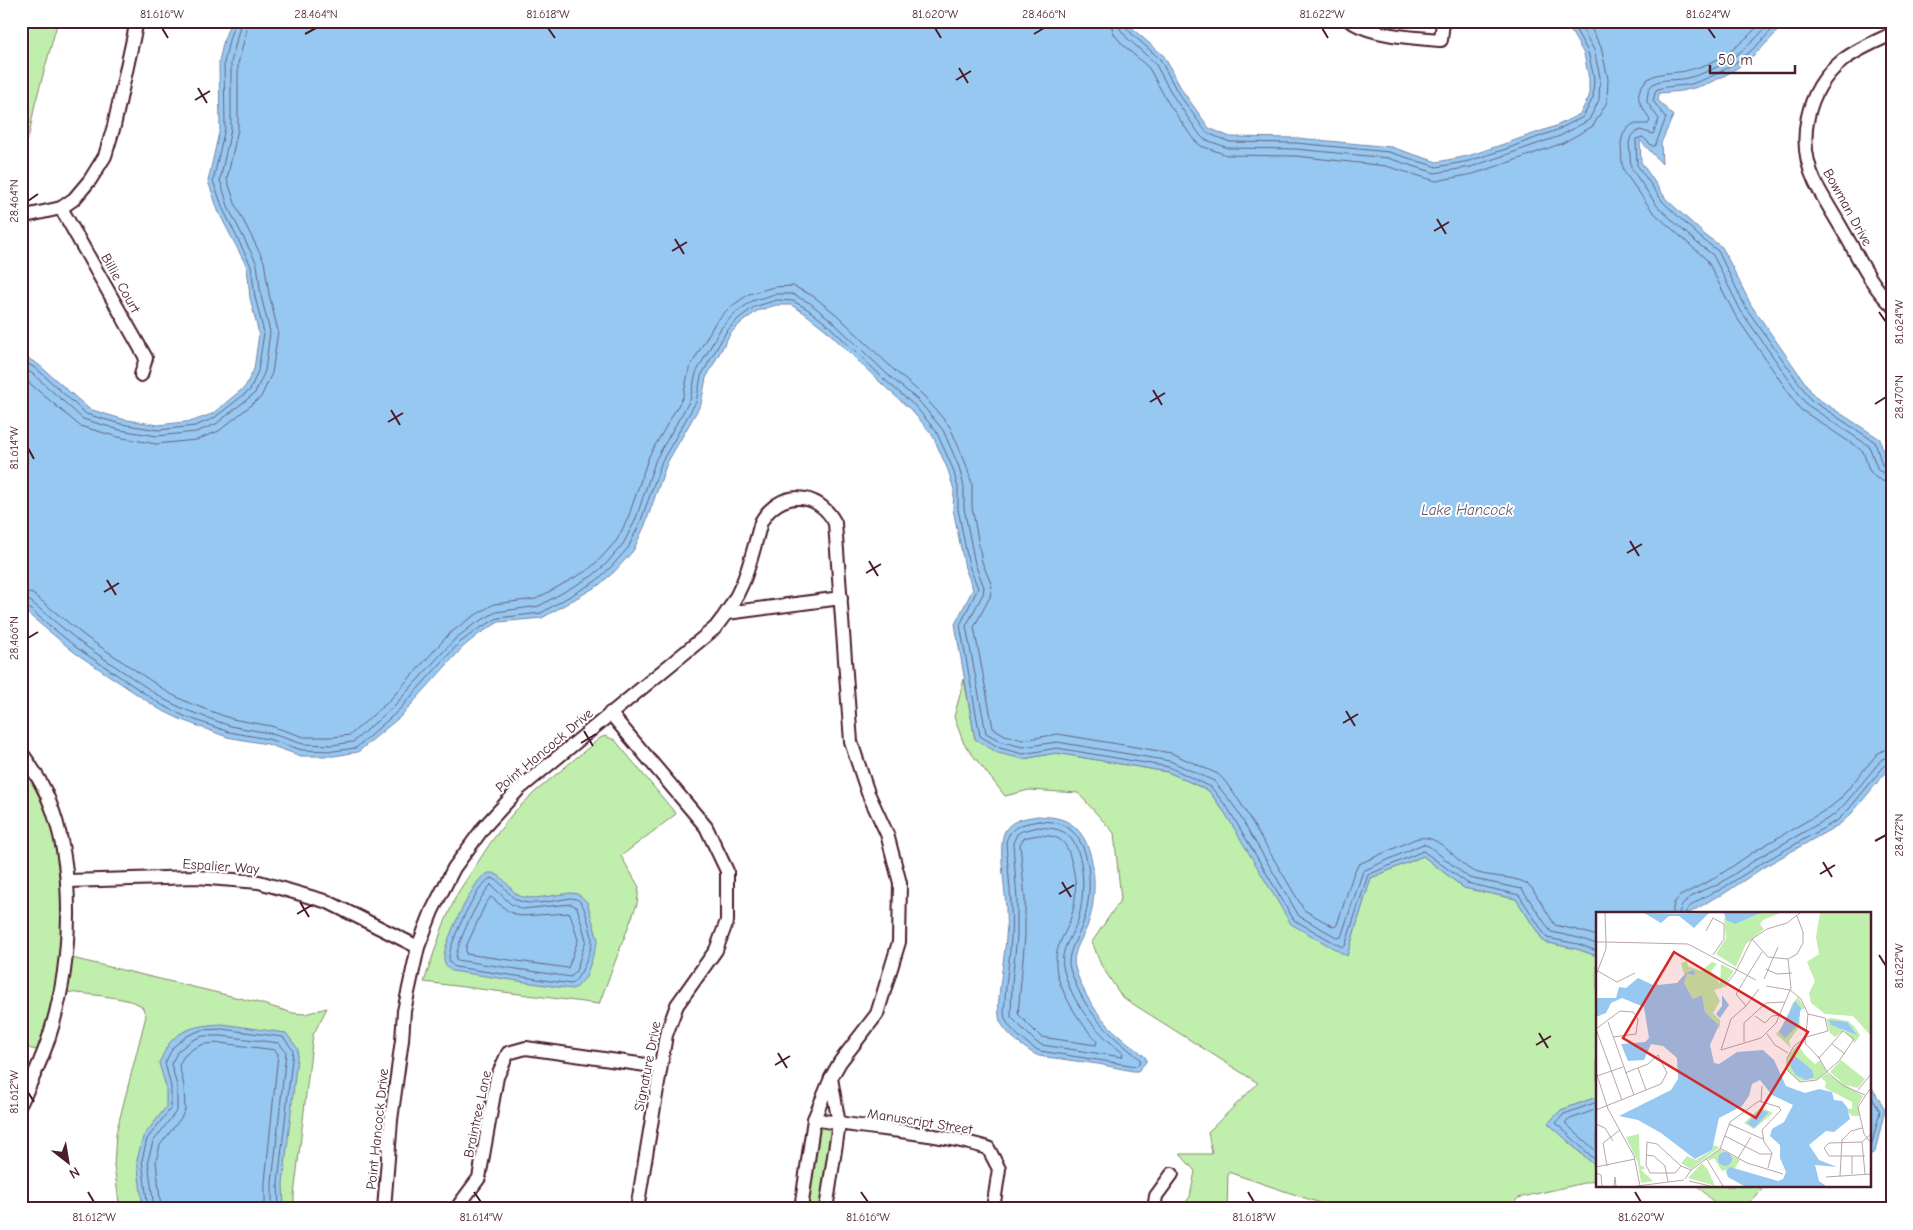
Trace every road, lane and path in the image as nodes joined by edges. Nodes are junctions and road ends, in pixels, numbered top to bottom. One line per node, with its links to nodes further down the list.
1 (137, 21): 5 (street)
2 (1350, 21): 3 (street)
3 (1443, 21)
4 (1892, 34): 7 (street, Bowman Drive)
5 (61, 208): 6 (street); 8 (street, Billie Court)
6 (21, 217)
7 (1892, 305)
8 (141, 375)
9 (841, 598): 10 (street); 10 (street, Point Hancock Drive); 16 (street, Point Hancock Drive)
10 (727, 612): 11 (street, Point Hancock Drive)
11 (610, 714): 14 (street, Point Hancock Drive); 15 (street, Signature Drive)
12 (21, 752): 13 (street)
13 (68, 882): 14 (street, Espalier Way); 17 (street)
14 (418, 947): 21 (street, Point Hancock Drive)
15 (660, 1067): 22 (street, Braintree Lane); 23 (street, Signature Drive)
16 (831, 1078): 18 (street, Point Hancock Drive); 19 (street)
17 (21, 1104)
18 (814, 1119): 19 (street, Manuscript Street); 24 (street, Point Hancock Drive)
19 (839, 1124): 25 (street); 26 (street, Manuscript Street)
20 (1172, 1174): 27 (street)
21 (384, 1209)
22 (456, 1209)
23 (637, 1209)
24 (801, 1209)
25 (826, 1209)
26 (993, 1209)
27 (1154, 1209)

